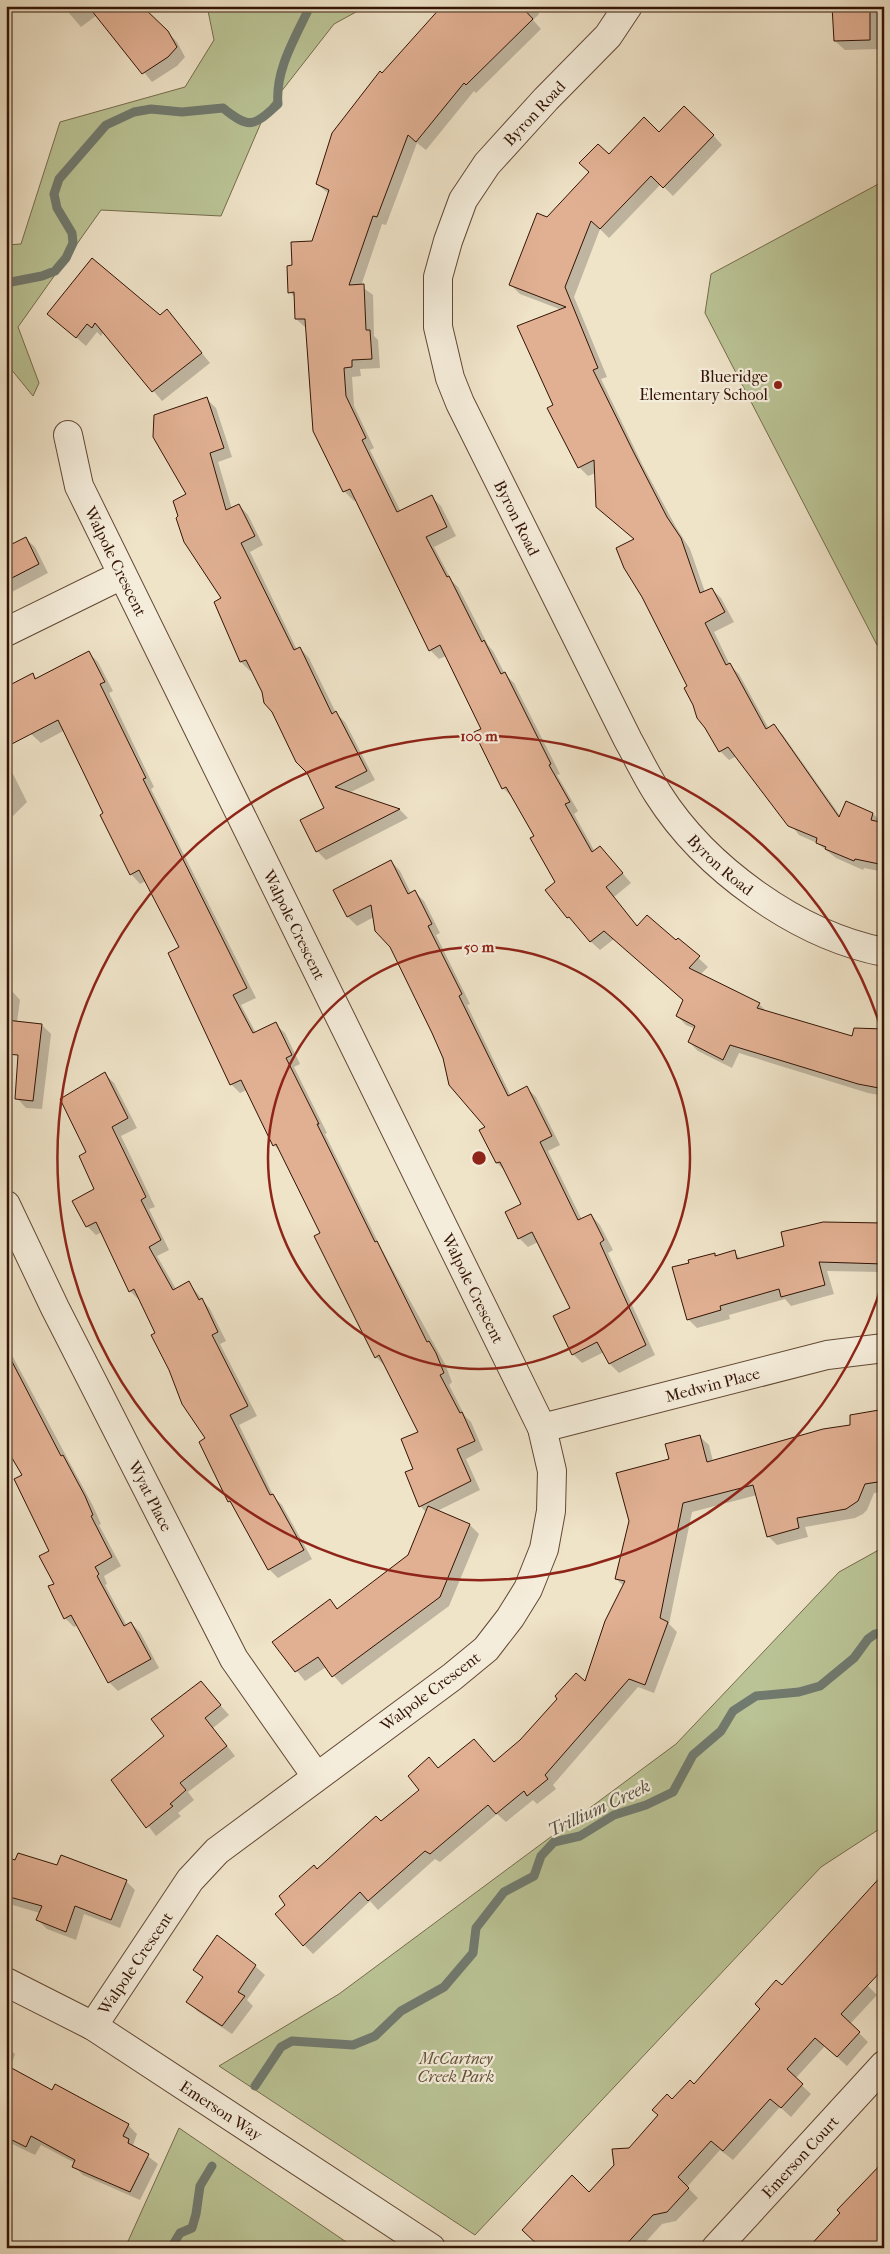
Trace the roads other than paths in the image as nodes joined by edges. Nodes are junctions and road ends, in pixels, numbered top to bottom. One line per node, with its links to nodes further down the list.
1 (628, 6): 5 (street, Byron Road)
2 (68, 435): 3 (street, Walpole Crescent)
3 (122, 575): 4 (street); 8 (street, Walpole Crescent)
4 (6, 632)
5 (884, 952)
6 (6, 1205): 9 (street, Wyat Place)
7 (884, 1348): 8 (street, Medwin Place)
8 (542, 1428): 9 (street, Walpole Crescent)
9 (316, 1776): 11 (street, Walpole Crescent)
10 (6, 1982): 11 (street, Emerson Way)
11 (94, 2026): 13 (street, Emerson Way)
12 (884, 2065): 14 (street, Emerson Court)
13 (431, 2248)
14 (716, 2248)

